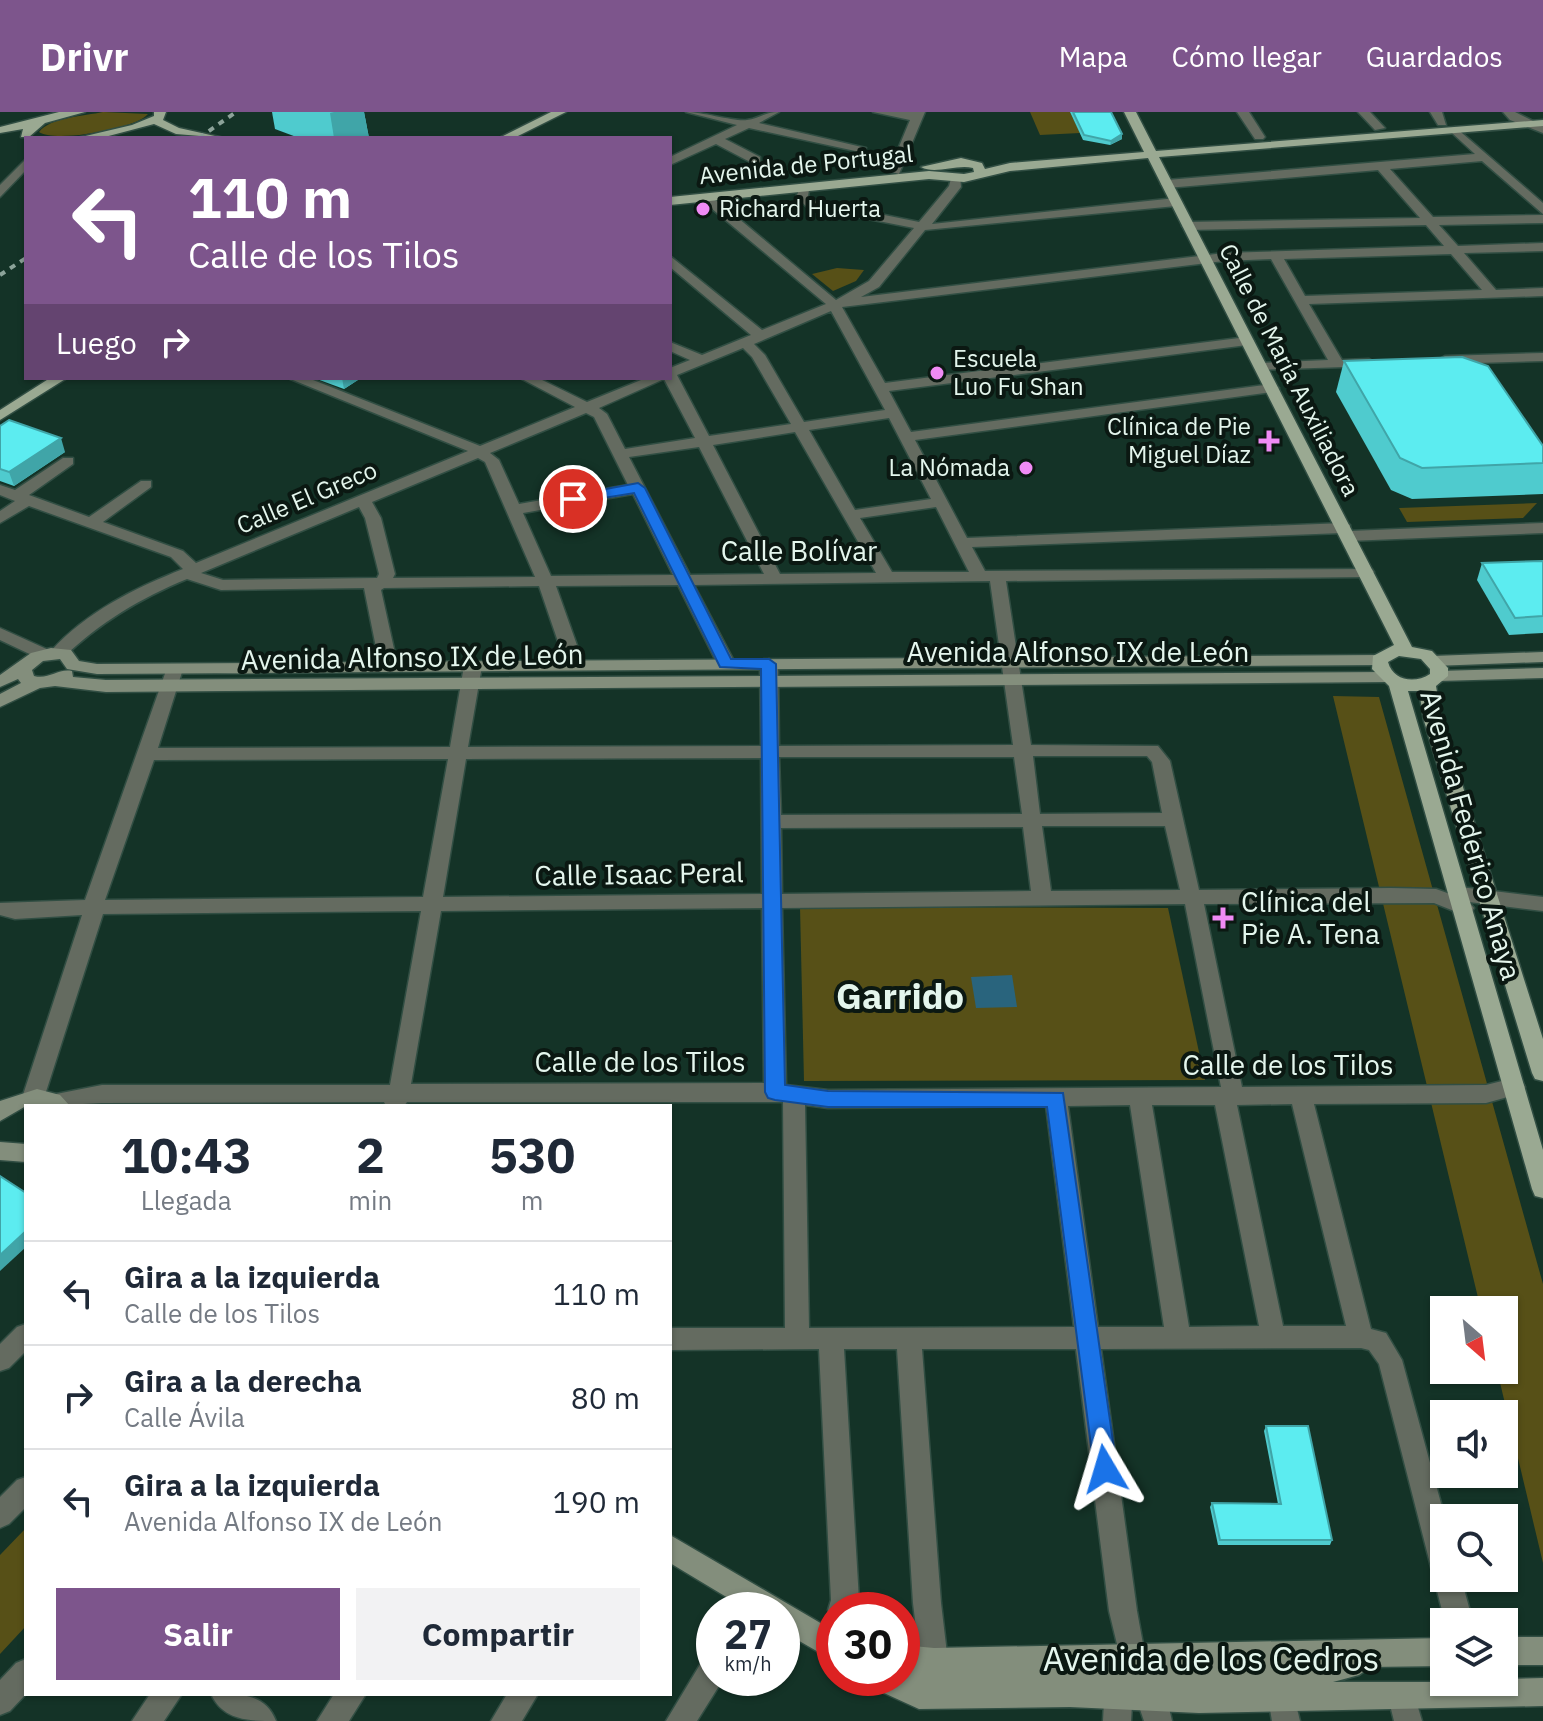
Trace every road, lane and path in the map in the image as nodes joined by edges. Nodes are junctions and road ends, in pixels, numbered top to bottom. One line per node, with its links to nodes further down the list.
1 (79, 112): 13 (main road)
2 (560, 112): 25 (main road)
3 (692, 112): 15 (street)
4 (773, 112): 15 (street)
5 (879, 112): 9 (street)
6 (1130, 112): 29 (main road, Calle de María Auxiliadora)
7 (1243, 112): 26 (street)
8 (1364, 112): 16 (street)
9 (917, 115): 37 (street)
10 (1511, 115): 12 (main road); 14 (street)
11 (158, 116): 19 (main road); 24 (main road)
12 (1439, 117): 16 (main road)
13 (36, 123): 18 (main road); 21 (main road)
14 (1541, 123): 17 (main road)
15 (748, 124): 27 (street); 28 (street)
16 (1379, 128): 26 (main road)
17 (1455, 130): 29 (main road); 30 (street)
18 (0, 132): 20 (main road)
19 (112, 133): 22 (main road); 23 (main road)
20 (24, 136)
21 (27, 136)
22 (95, 136)
23 (137, 136)
24 (206, 136)
25 (509, 136)
26 (1259, 137): 29 (main road)
27 (716, 139): 31 (street); 32 (street)
28 (860, 148)
29 (1149, 150): 33 (main road); 39 (main road); 41 (main road, Calle de María Auxiliadora)
30 (1485, 157): 35 (street); 48 (street)
31 (672, 160)
32 (756, 160)
33 (966, 162): 38 (main road); 39 (main road)
34 (24, 166): 36 (street); 40 (street)
35 (1381, 166): 41 (street); 50 (street)
36 (0, 171)
37 (895, 171): 38 (main road, Avenida de Portugal); 44 (main road, Avenida de Portugal)
38 (949, 173): 39 (main road); 42 (main road, Avenida de Portugal); 52 (street)
39 (980, 173)
40 (5, 182): 43 (street)
41 (1167, 184): 47 (main road, Calle de María Auxiliadora)
42 (806, 187): 45 (main road, Avenida de Portugal); 52 (street)
43 (0, 193)
44 (672, 193)
45 (700, 198): 46 (main road, Avenida de Portugal); 63 (street)
46 (672, 201)
47 (1176, 202): 51 (main road, Calle de María Auxiliadora); 52 (street)
48 (1543, 210)
49 (1543, 219): 50 (street)
50 (1430, 221): 51 (street); 54 (street)
51 (1188, 226): 56 (main road, Calle de María Auxiliadora)
52 (920, 228): 58 (street)
53 (1543, 247): 54 (street)
54 (1456, 250): 55 (street); 60 (street)
55 (1275, 255): 56 (street); 61 (street)
56 (1206, 260): 62 (street); 65 (main road, Calle de María Auxiliadora)
57 (672, 262): 64 (street)
58 (863, 291): 62 (street); 63 (street)
59 (1543, 292): 60 (street)
60 (1493, 294): 61 (street)
61 (1300, 300): 72 (street)
62 (875, 301): 63 (street)
63 (839, 304): 64 (street); 80 (street)
64 (760, 335): 66 (street)
65 (1247, 341): 73 (main road, Calle de María Auxiliadora); 80 (street)
66 (744, 342): 69 (street); 85 (street)
67 (672, 347): 69 (street)
68 (1543, 357): 70 (street)
69 (702, 360): 74 (street)
70 (1433, 361)
71 (1389, 362): 72 (street)
72 (1337, 364): 73 (street)
73 (1261, 367): 81 (main road, Calle de María Auxiliadora)
74 (672, 373)
75 (672, 378): 87 (street)
76 (57, 380): 84 (main road)
77 (300, 380): 88 (street)
78 (531, 380): 82 (street)
79 (653, 380): 82 (street, Calle El Greco)
80 (881, 388): 83 (street)
81 (1272, 388): 86 (street); 102 (main road, Calle de María Auxiliadora)
82 (587, 407): 88 (street, Calle El Greco); 89 (street)
83 (893, 413): 85 (street); 86 (street)
84 (0, 416)
85 (800, 427): 87 (street); 98 (street)
86 (906, 437): 96 (street)
87 (706, 441): 89 (street); 108 (street)
88 (482, 452): 95 (street, Calle El Greco); 97 (street)
89 (621, 454): 92 (street)
90 (68, 461): 94 (street)
91 (146, 484): 100 (street)
92 (638, 488): 97 (street); 109 (street)
93 (0, 490): 94 (street, Calle Bolívar)
94 (22, 498): 99 (street); 100 (street, Calle Bolívar)
95 (363, 500): 104 (street, Calle El Greco); 111 (street)
96 (941, 502): 98 (street); 103 (street)
97 (514, 510): 110 (street)
98 (851, 515): 107 (street)
99 (0, 518)
100 (91, 523): 104 (street, Calle Bolívar)
101 (1543, 528): 102 (street)
102 (1346, 532): 103 (street); 105 (main road, Calle de María Auxiliadora)
103 (963, 543): 106 (street)
104 (190, 572): 111 (street, Calle Bolívar); 114 (street, Calle El Greco)
105 (1366, 572): 106 (street, Calle Bolívar); 113 (main road, Calle de María Auxiliadora)
106 (988, 575): 107 (street, Calle Bolívar); 122 (street)
107 (886, 576): 108 (street, Calle Bolívar)
108 (774, 577): 109 (street, Calle Bolívar)
109 (683, 578): 110 (street, Calle Bolívar); 117 (street)
110 (542, 579): 111 (street, Calle Bolívar); 119 (street)
111 (384, 581): 120 (street)
112 (0, 633): 114 (street)
113 (1405, 650): 116 (main road); 126 (main road)
114 (51, 654): 118 (main road); 121 (main road)
115 (1543, 657): 126 (main road)
116 (1379, 660): 122 (main road, Avenida Alfonso IX de León); 128 (main road, Avenida Federico Anaya)
117 (726, 663): 119 (main road, Avenida Alfonso IX de León); 123 (main road, Avenida Alfonso IX de León)
118 (73, 665): 127 (main road, Avenida Alfonso IX de León); 129 (main road)
119 (575, 665): 125 (main road, Avenida Alfonso IX de León)
120 (389, 667): 125 (main road, Avenida Alfonso IX de León); 127 (main road, Avenida Alfonso IX de León)
121 (23, 669): 130 (main road); 131 (main road)
122 (1012, 670): 123 (main road, Avenida Alfonso IX de León); 128 (main road, Avenida Alfonso IX de León); 133 (street)
123 (769, 672): 125 (main road, Avenida Alfonso IX de León); 134 (street)
124 (1543, 673): 126 (main road)
125 (472, 674): 127 (main road, Avenida Alfonso IX de León); 135 (street)
126 (1433, 674): 128 (main road); 142 (main road, Avenida Federico Anaya)
127 (172, 677): 129 (main road, Avenida Alfonso IX de León); 136 (street)
128 (1392, 680): 144 (main road, Avenida Federico Anaya)
129 (56, 681): 131 (main road, Avenida Alfonso IX de León)
130 (0, 682)
131 (36, 683): 132 (main road)
132 (0, 701)
133 (1022, 750): 134 (street); 137 (street); 138 (street)
134 (771, 752): 135 (street); 139 (street)
135 (459, 753): 136 (street); 146 (street)
136 (148, 754): 147 (street)
137 (1032, 819): 138 (street); 139 (street); 141 (street)
138 (1172, 819): 140 (street)
139 (772, 822): 143 (street)
140 (1193, 896): 141 (street, Calle Isaac Peral); 144 (street, Calle Isaac Peral); 153 (street)
141 (1042, 897): 143 (street, Calle Isaac Peral)
142 (1489, 898): 144 (street, Calle Isaac Peral); 145 (street, Calle Isaac Peral); 149 (main road, Avenida Federico Anaya)
143 (773, 900): 146 (street, Calle Isaac Peral); 151 (street)
144 (1462, 901): 150 (main road, Avenida Federico Anaya)
145 (1543, 904)
146 (432, 905): 147 (street, Calle Isaac Peral); 157 (street)
147 (93, 907): 148 (street, Calle Isaac Peral); 158 (street)
148 (4, 909)
149 (1543, 1073)
150 (1514, 1087): 152 (street, Calle de los Tilos); 162 (main road, Avenida Federico Anaya)
151 (784, 1094): 155 (street, Calle de los Tilos); 156 (street, Calle de los Tilos); 168 (street)
152 (1300, 1094): 153 (street, Calle de los Tilos); 167 (street)
153 (1229, 1095): 154 (street, Calle de los Tilos); 166 (street)
154 (1140, 1097): 156 (street, Calle de los Tilos); 164 (street)
155 (546, 1099): 157 (street, Calle de los Tilos)
156 (1056, 1099): 163 (street)
157 (396, 1100): 158 (street, Calle de los Tilos)
158 (49, 1102): 159 (main road)
159 (0, 1112)
160 (0, 1151): 161 (main road)
161 (24, 1153)
162 (1543, 1189)
163 (1088, 1336): 164 (street); 170 (street); 185 (street)
164 (1178, 1336): 166 (street)
165 (24, 1337): 172 (street)
166 (1273, 1337): 167 (street)
167 (1361, 1337): 174 (street)
168 (797, 1338): 169 (street); 171 (street)
169 (831, 1338): 170 (street); 178 (street)
170 (909, 1338): 183 (street)
171 (672, 1339)
172 (0, 1360)
173 (24, 1491): 175 (street)
174 (1430, 1513)
175 (0, 1515)
176 (672, 1549): 177 (main road)
177 (740, 1592)
178 (845, 1592)
179 (1518, 1651): 180 (main road)
180 (1543, 1651)
181 (1430, 1652): 185 (main road, Avenida de los Cedros)
182 (920, 1661): 183 (main road, Avenida de los Cedros)
183 (934, 1662): 185 (main road, Avenida de los Cedros)
184 (24, 1675): 193 (street)
185 (1133, 1688): 187 (main road, Avenida de los Cedros); 195 (main road, Avenida de los Cedros)
186 (1543, 1692): 194 (main road, Avenida de los Cedros)
187 (920, 1695)
188 (166, 1696): 196 (street)
189 (228, 1696): 197 (street)
190 (350, 1696): 198 (street)
191 (523, 1696): 199 (street)
192 (696, 1696): 200 (street)
193 (0, 1701)
194 (1405, 1709): 195 (main road, Avenida de los Cedros)
195 (1284, 1710)
196 (146, 1721)
197 (262, 1721)
198 (331, 1721)
199 (505, 1721)
200 (680, 1721)

